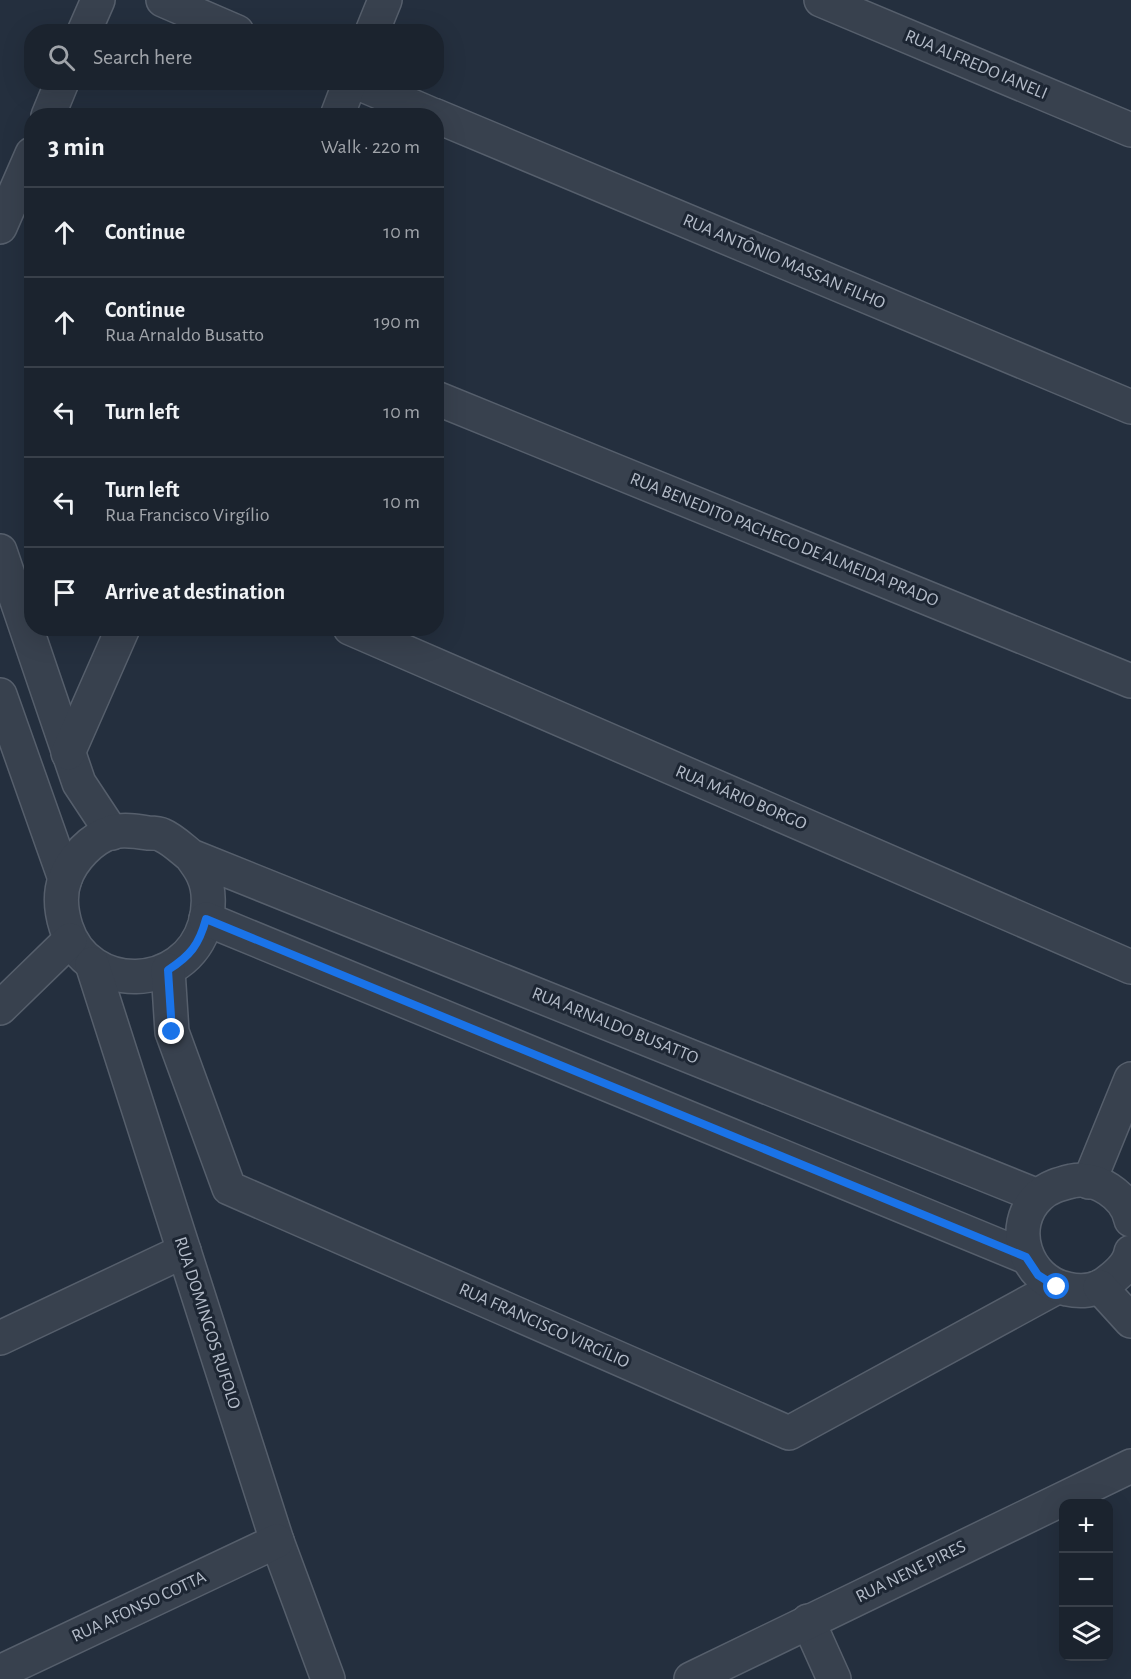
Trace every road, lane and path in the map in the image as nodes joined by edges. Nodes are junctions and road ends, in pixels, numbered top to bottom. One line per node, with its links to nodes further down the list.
1 (98, 0): 5 (street)
2 (163, 0): 6 (street)
3 (385, 0): 7 (street)
4 (821, 0): 15 (street, RUA ALFREDO IANELI)
5 (88, 24)
6 (218, 24)
7 (375, 24)
8 (59, 90): 11 (street)
9 (347, 90): 12 (street)
10 (375, 90): 13 (street, RUA ANTÔNIO MASSAN FILHO)
11 (51, 108)
12 (340, 108)
13 (417, 108)
14 (444, 119): 19 (street, RUA ANTÔNIO MASSAN FILHO)
15 (1131, 130)
16 (24, 172): 17 (street)
17 (0, 227)
18 (444, 401): 25 (street, RUA BENEDITO PACHECO DE ALMEIDA PRADO)
19 (1131, 407)
20 (0, 551): 21 (street)
21 (22, 592)
22 (35, 636): 27 (street)
23 (120, 636): 27 (street)
24 (368, 636): 34 (street, RUA MÁRIO BORGO)
25 (1131, 681)
26 (0, 695): 30 (street)
27 (69, 753): 28 (street)
28 (112, 832): 29 (street); 30 (street)
29 (191, 856): 31 (street); 39 (street, RUA ARNALDO BUSATTO)
30 (65, 879): 32 (street)
31 (206, 919): 35 (street); 42 (street)
32 (70, 940): 33 (street); 36 (street)
33 (92, 964): 35 (street); 41 (street, RUA DOMINGOS RUFOLO)
34 (1131, 967)
35 (168, 970): 44 (street, RUA FRANCISCO VIRGÍLIO)
36 (0, 1008)
37 (1131, 1079): 38 (street)
38 (1089, 1182): 39 (street); 40 (street)
39 (1038, 1196): 42 (street)
40 (1131, 1216)
41 (184, 1251): 46 (street); 48 (street, RUA DOMINGOS RUFOLO)
42 (1026, 1257): 44 (street)
43 (1120, 1271): 44 (street); 45 (street)
44 (1057, 1287)
45 (1131, 1321)
46 (0, 1338)
47 (1131, 1466): 49 (street, RUA NENE PIRES)
48 (277, 1541): 50 (street, RUA AFONSO COTTA); 51 (street, RUA DOMINGOS RUFOLO)
49 (808, 1621): 52 (street, RUA NENE PIRES); 53 (street)
50 (0, 1672)
51 (328, 1679)
52 (691, 1679)
53 (834, 1679)

